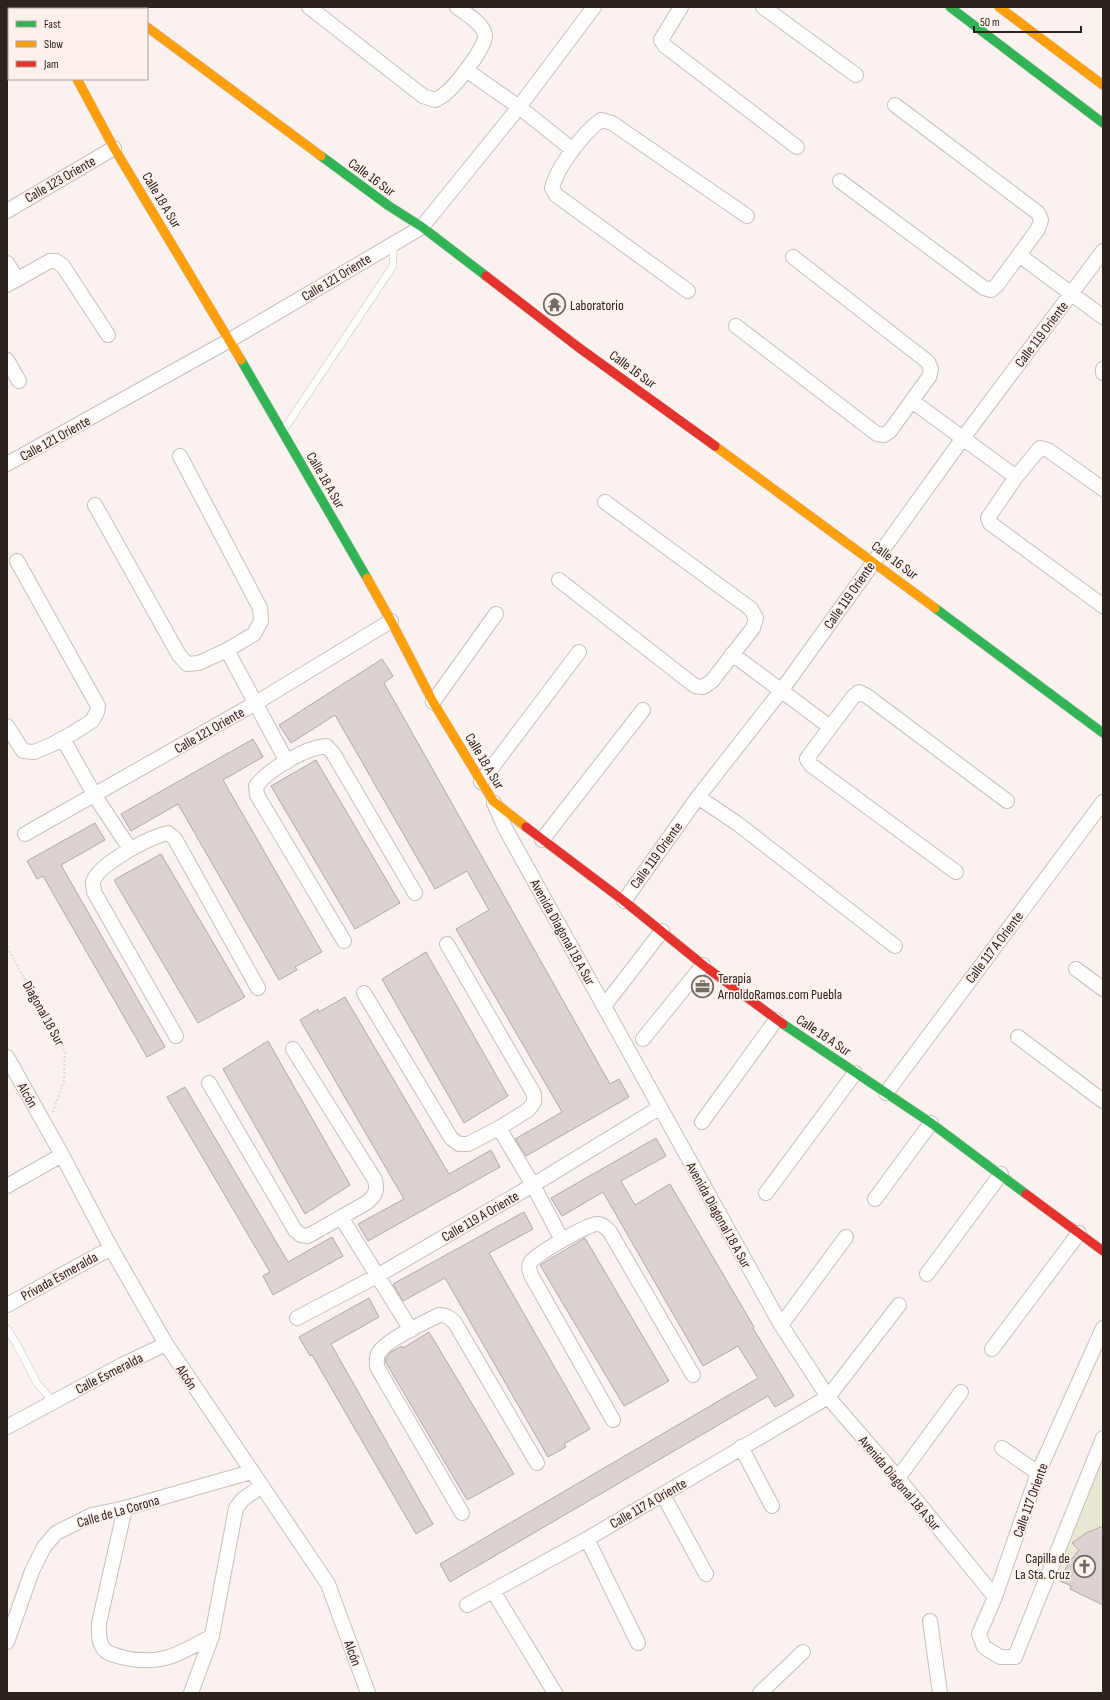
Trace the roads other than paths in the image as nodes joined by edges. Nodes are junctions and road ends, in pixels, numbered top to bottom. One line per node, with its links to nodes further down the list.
1 (309, 7): 9 (street)
2 (457, 7): 9 (street)
3 (594, 7): 14 (street, Calle 121 Oriente)
4 (681, 7): 16 (street)
5 (764, 7): 10 (street)
6 (950, 7): 15 (street)
7 (999, 7): 12 (street)
8 (148, 29): 22 (street, Calle 16 Sur)
9 (466, 70): 14 (street)
10 (856, 75)
11 (78, 80): 17 (street, Calle 18 A Sur)
12 (1103, 84)
13 (895, 105): 25 (street)
14 (519, 107): 18 (street); 22 (street, Calle 121 Oriente)
15 (1103, 123)
16 (797, 147)
17 (114, 148): 20 (street, Calle 123 Oriente); 34 (street, Calle 18 A Sur)
18 (573, 150): 21 (street); 29 (street)
19 (840, 181): 25 (street)
20 (7, 211)
21 (747, 216)
22 (422, 227): 23 (street, Calle 121 Oriente); 49 (street, Calle 16 Sur)
23 (393, 244): 34 (street, Calle 121 Oriente); 40 (lane)
24 (1103, 251): 30 (street, Calle 119 Oriente)
25 (1019, 255): 30 (street)
26 (793, 257): 39 (street)
27 (7, 263): 28 (street)
28 (12, 282): 33 (street)
29 (688, 291)
30 (1071, 293): 31 (street); 41 (street, Calle 119 Oriente)
31 (1103, 317)
32 (736, 326): 39 (street)
33 (108, 335)
34 (230, 340): 40 (street, Calle 18 A Sur); 43 (street, Calle 121 Oriente)
35 (7, 360): 38 (street)
36 (1103, 369): 37 (street)
37 (1103, 373)
38 (20, 381)
39 (912, 401): 41 (street)
40 (282, 432): 53 (street, Calle 18 A Sur)
41 (963, 438): 44 (street); 49 (street, Calle 119 Oriente)
42 (180, 456): 54 (street)
43 (7, 464)
44 (1016, 477): 45 (street); 51 (street)
45 (1103, 489)
46 (605, 502): 56 (street)
47 (95, 505): 54 (street)
48 (18, 561): 64 (street)
49 (874, 561): 57 (street, Calle 119 Oriente); 63 (street, Calle 16 Sur)
50 (559, 580): 56 (street)
51 (1103, 606)
52 (496, 614): 58 (street)
53 (391, 621): 58 (street, Calle 18 A Sur); 59 (street, Calle 121 Oriente)
54 (227, 650): 59 (street)
55 (579, 652): 66 (street)
56 (732, 654): 57 (street)
57 (782, 691): 62 (street); 68 (street, Calle 119 Oriente)
58 (433, 702): 66 (street, Calle 18 A Sur)
59 (254, 704): 65 (street); 67 (street, Calle 121 Oriente)
60 (643, 710): 73 (street)
61 (7, 726): 64 (street)
62 (830, 727): 70 (street); 75 (street)
63 (1103, 733)
64 (63, 739): 67 (street)
65 (287, 762): 76 (street); 79 (street)
66 (481, 782): 69 (street, Calle 18 A Sur)
67 (95, 796): 72 (street, Calle 121 Oriente); 74 (street)
68 (698, 797): 77 (street, Calle 119 Oriente); 81 (street)
69 (493, 801): 73 (street, Calle 18 A Sur); 87 (street, Avenida Diagonal 18 A Sur)
70 (1007, 801)
71 (1103, 802): 96 (street, Calle 117 A Oriente)
72 (25, 834)
73 (542, 840): 77 (street, Calle 18 A Sur)
74 (130, 849): 84 (street); 89 (street)
75 (956, 872)
76 (415, 893)
77 (624, 901): 78 (street, Calle 18 A Sur)
78 (662, 931): 82 (street, Calle 18 A Sur); 87 (street)
79 (344, 941)
80 (447, 944): 101 (street)
81 (895, 946)
82 (703, 965): 88 (street, Calle 18 A Sur); 91 (street)
83 (1076, 969): 85 (street)
84 (258, 988)
85 (1103, 989)
86 (364, 993): 101 (street)
87 (604, 1006): 98 (street, Avenida Diagonal 18 A Sur)
88 (776, 1020): 94 (street, Calle 18 A Sur); 99 (street)
89 (176, 1036)
90 (1018, 1037): 97 (street)
91 (644, 1039)
92 (293, 1048): 108 (street)
93 (7, 1057): 102 (street, Alcón)
94 (855, 1073): 96 (street, Calle 18 A Sur); 106 (street)
95 (209, 1083): 108 (street)
96 (886, 1093): 100 (street, Calle 18 A Sur)
97 (1103, 1101)
98 (659, 1108): 104 (street, Calle 119 A Oriente); 119 (street, Avenida Diagonal 18 A Sur)
99 (702, 1122)
100 (931, 1123): 103 (street, Calle 18 A Sur); 107 (street)
101 (499, 1128): 104 (street)
102 (62, 1154): 105 (street); 112 (street, Alcón)
103 (1001, 1174): 109 (street, Calle 18 A Sur); 114 (street)
104 (533, 1185): 111 (street); 115 (street, Calle 119 A Oriente)
105 (7, 1186)
106 (766, 1193)
107 (875, 1199)
108 (341, 1217): 115 (street)
109 (1079, 1233): 113 (street, Calle 18 A Sur); 124 (street)
110 (846, 1237): 119 (street)
111 (562, 1240): 125 (street); 129 (street)
112 (111, 1248): 116 (street, Privada Esmeralda); 123 (street, Alcón)
113 (1103, 1250)
114 (927, 1274)
115 (377, 1276): 118 (street, Calle 119 A Oriente); 122 (street)
116 (7, 1305)
117 (899, 1305): 127 (street)
118 (297, 1318)
119 (781, 1325): 127 (street, Avenida Diagonal 18 A Sur)
120 (1103, 1328): 136 (street, Calle 117 Oriente)
121 (7, 1329): 128 (lane)
122 (411, 1330): 134 (street); 142 (street)
123 (166, 1344): 128 (street, Calle Esmeralda); 135 (street, Alcón)
124 (992, 1349)
125 (693, 1375)
126 (961, 1392): 137 (street)
127 (828, 1398): 132 (street, Calle 117 A Oriente); 137 (street, Avenida Diagonal 18 A Sur)
128 (53, 1402): 130 (street)
129 (613, 1420)
130 (7, 1427)
131 (1103, 1438): 146 (street, Calle 117 Oriente)
132 (742, 1447): 139 (street, Calle 117 A Oriente); 140 (street)
133 (1002, 1448): 136 (street)
134 (537, 1463)
135 (251, 1472): 138 (street, Alcón); 141 (street, Calle de La Corona)
136 (1038, 1473): 146 (street, Calle 117 Oriente)
137 (898, 1478): 146 (street, Avenida Diagonal 18 A Sur)
138 (262, 1486): 149 (street); 154 (street, Alcón)
139 (663, 1495): 143 (street, Calle 117 A Oriente); 144 (street)
140 (772, 1506)
141 (125, 1508): 149 (street); 150 (street, Calle de La Corona)
142 (462, 1513)
143 (587, 1539): 145 (street, Calle 117 A Oriente); 151 (street)
144 (706, 1574)
145 (493, 1592): 147 (street, Calle 117 A Oriente); 155 (street)
146 (995, 1597)
147 (467, 1605)
148 (930, 1621): 157 (street)
149 (212, 1636): 153 (street)
150 (7, 1642)
151 (638, 1643)
152 (803, 1652): 156 (street)
153 (191, 1693)
154 (368, 1693)
155 (555, 1693)
156 (760, 1693)
157 (940, 1693)

